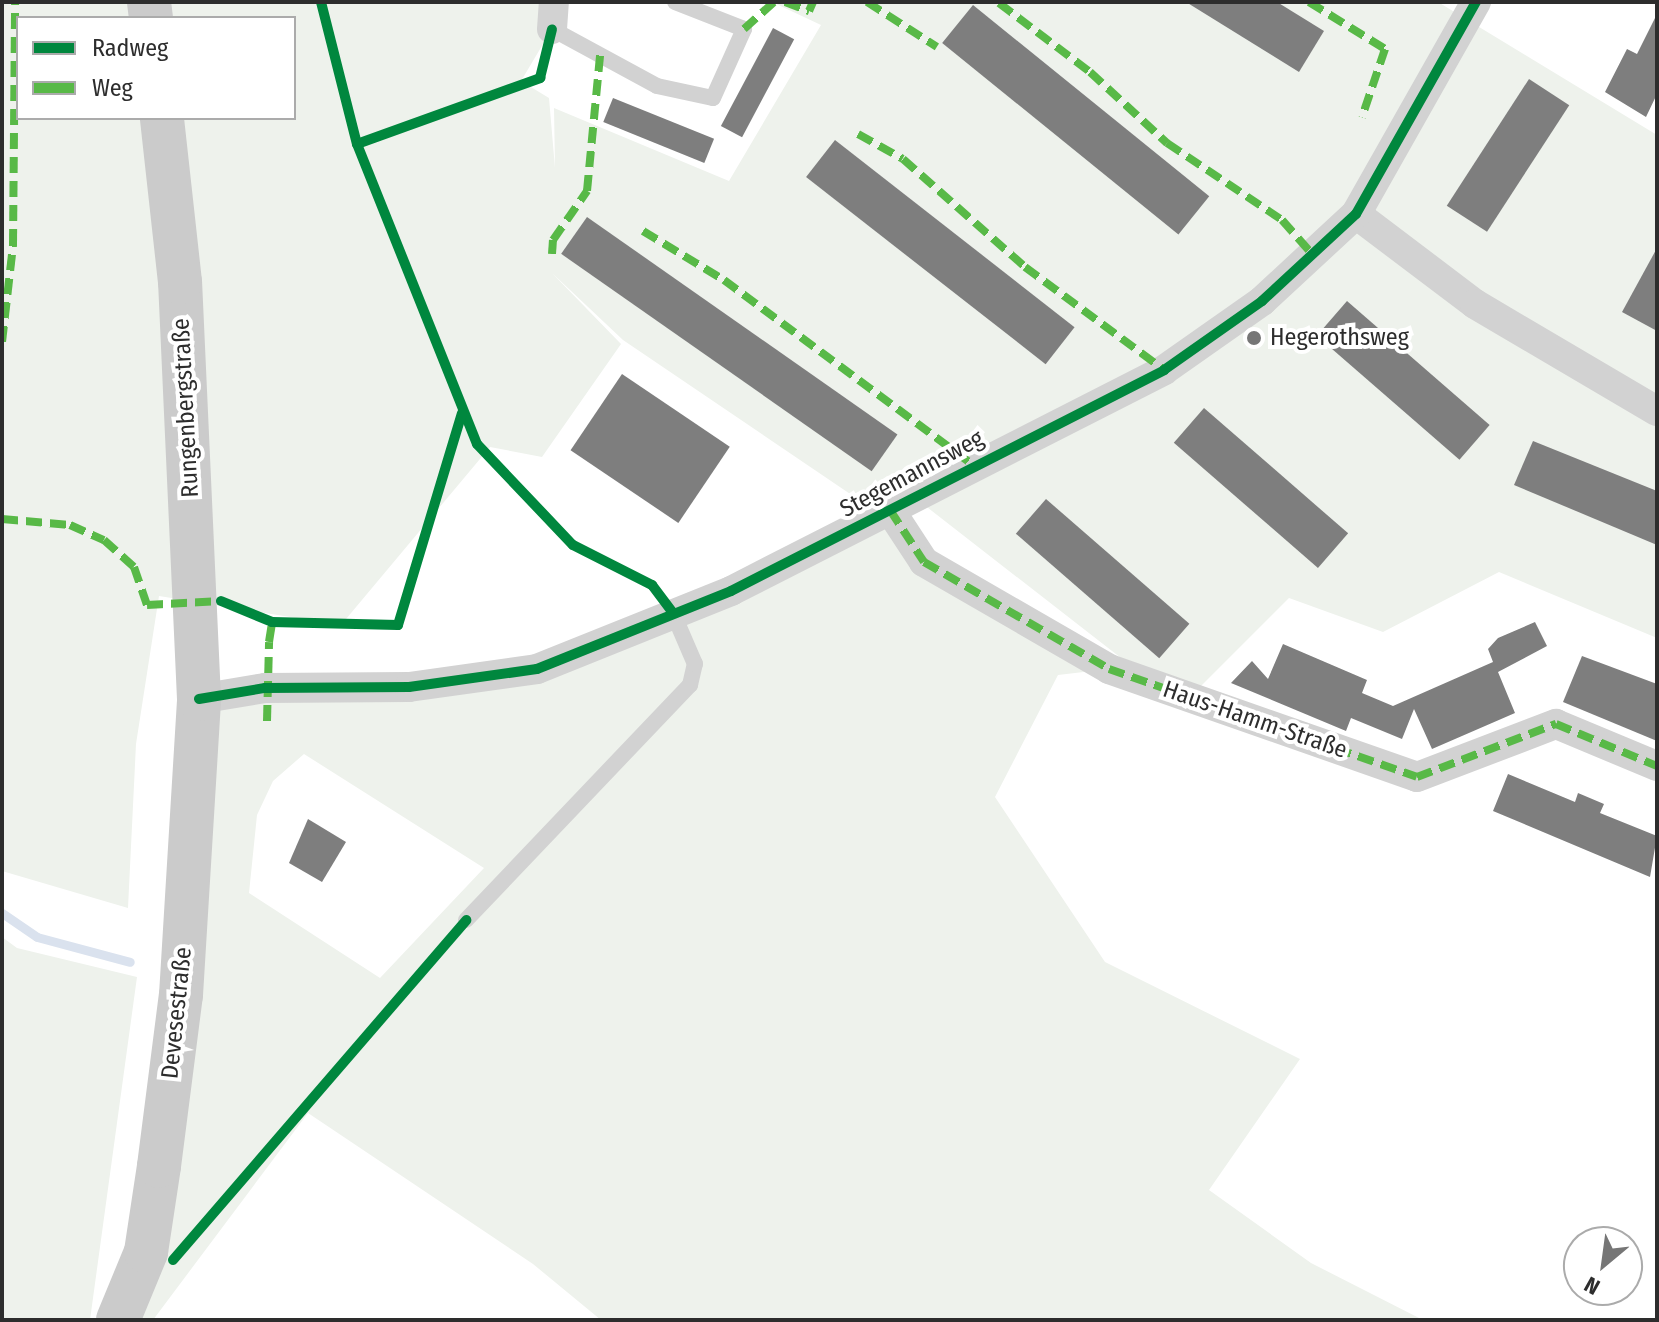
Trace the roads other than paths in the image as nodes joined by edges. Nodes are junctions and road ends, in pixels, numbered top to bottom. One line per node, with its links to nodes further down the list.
1 (675, 2): 3 (lane)
2 (1476, 2): 5 (street, Stegemannsweg)
3 (553, 15)
4 (162, 120): 9 (street, Rungenbergstraße)
5 (1356, 214): 6 (street); 7 (street, Stegemannsweg)
6 (1657, 411)
7 (890, 510): 8 (street, Stegemannsweg); 10 (street, Haus-Hamm-Straße)
8 (673, 613): 9 (street, Stegemannsweg); 11 (lane)
9 (199, 699): 12 (street, Devesestraße)
10 (1657, 766)
11 (466, 920)
12 (118, 1320)

